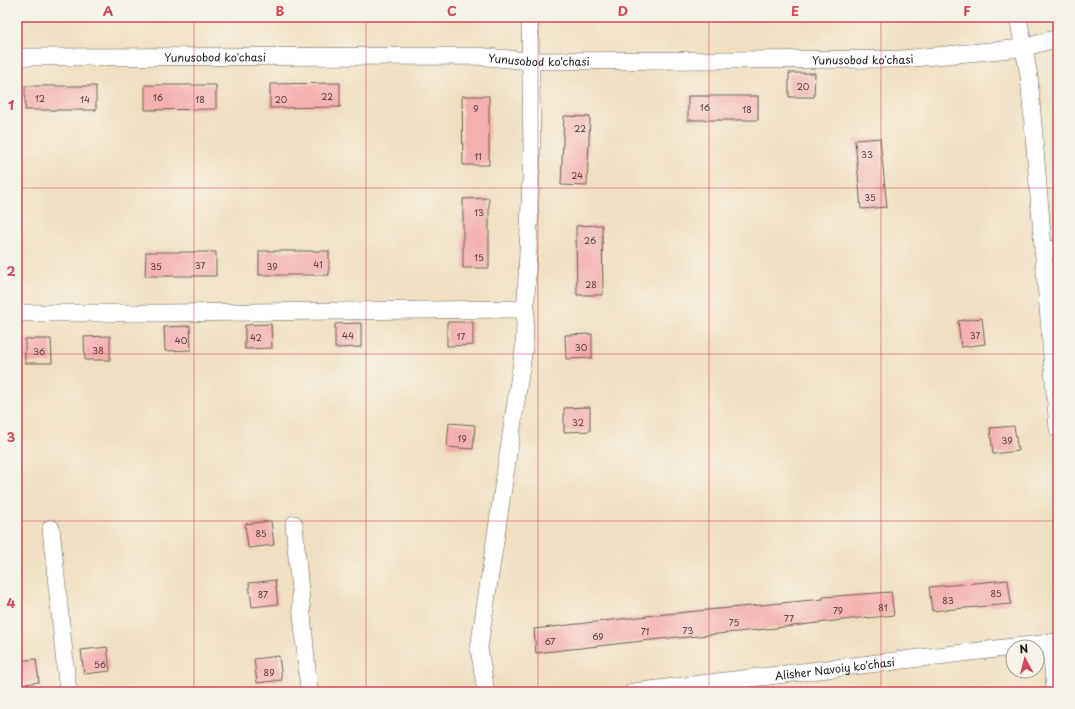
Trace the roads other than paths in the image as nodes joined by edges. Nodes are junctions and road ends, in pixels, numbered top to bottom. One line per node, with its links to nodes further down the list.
1 (530, 17): 6 (street)
2 (1018, 17): 4 (street)
3 (1058, 38): 4 (street, Yunusobod ko'chasi)
4 (1023, 48): 6 (street, Yunusobod ko'chasi); 7 (street)
5 (17, 57): 6 (street, Yunusobod ko'chasi)
6 (530, 61): 8 (street)
7 (1051, 250): 10 (street)
8 (526, 309): 9 (street); 17 (street)
9 (17, 313)
10 (1058, 428)
11 (294, 524): 16 (street)
12 (51, 528): 15 (street)
13 (1054, 642): 19 (street)
14 (1005, 648): 18 (street, Alisher Navoiy ko'chasi)
15 (68, 692)
16 (309, 692)
17 (486, 692)
18 (633, 692)
19 (1055, 692)

